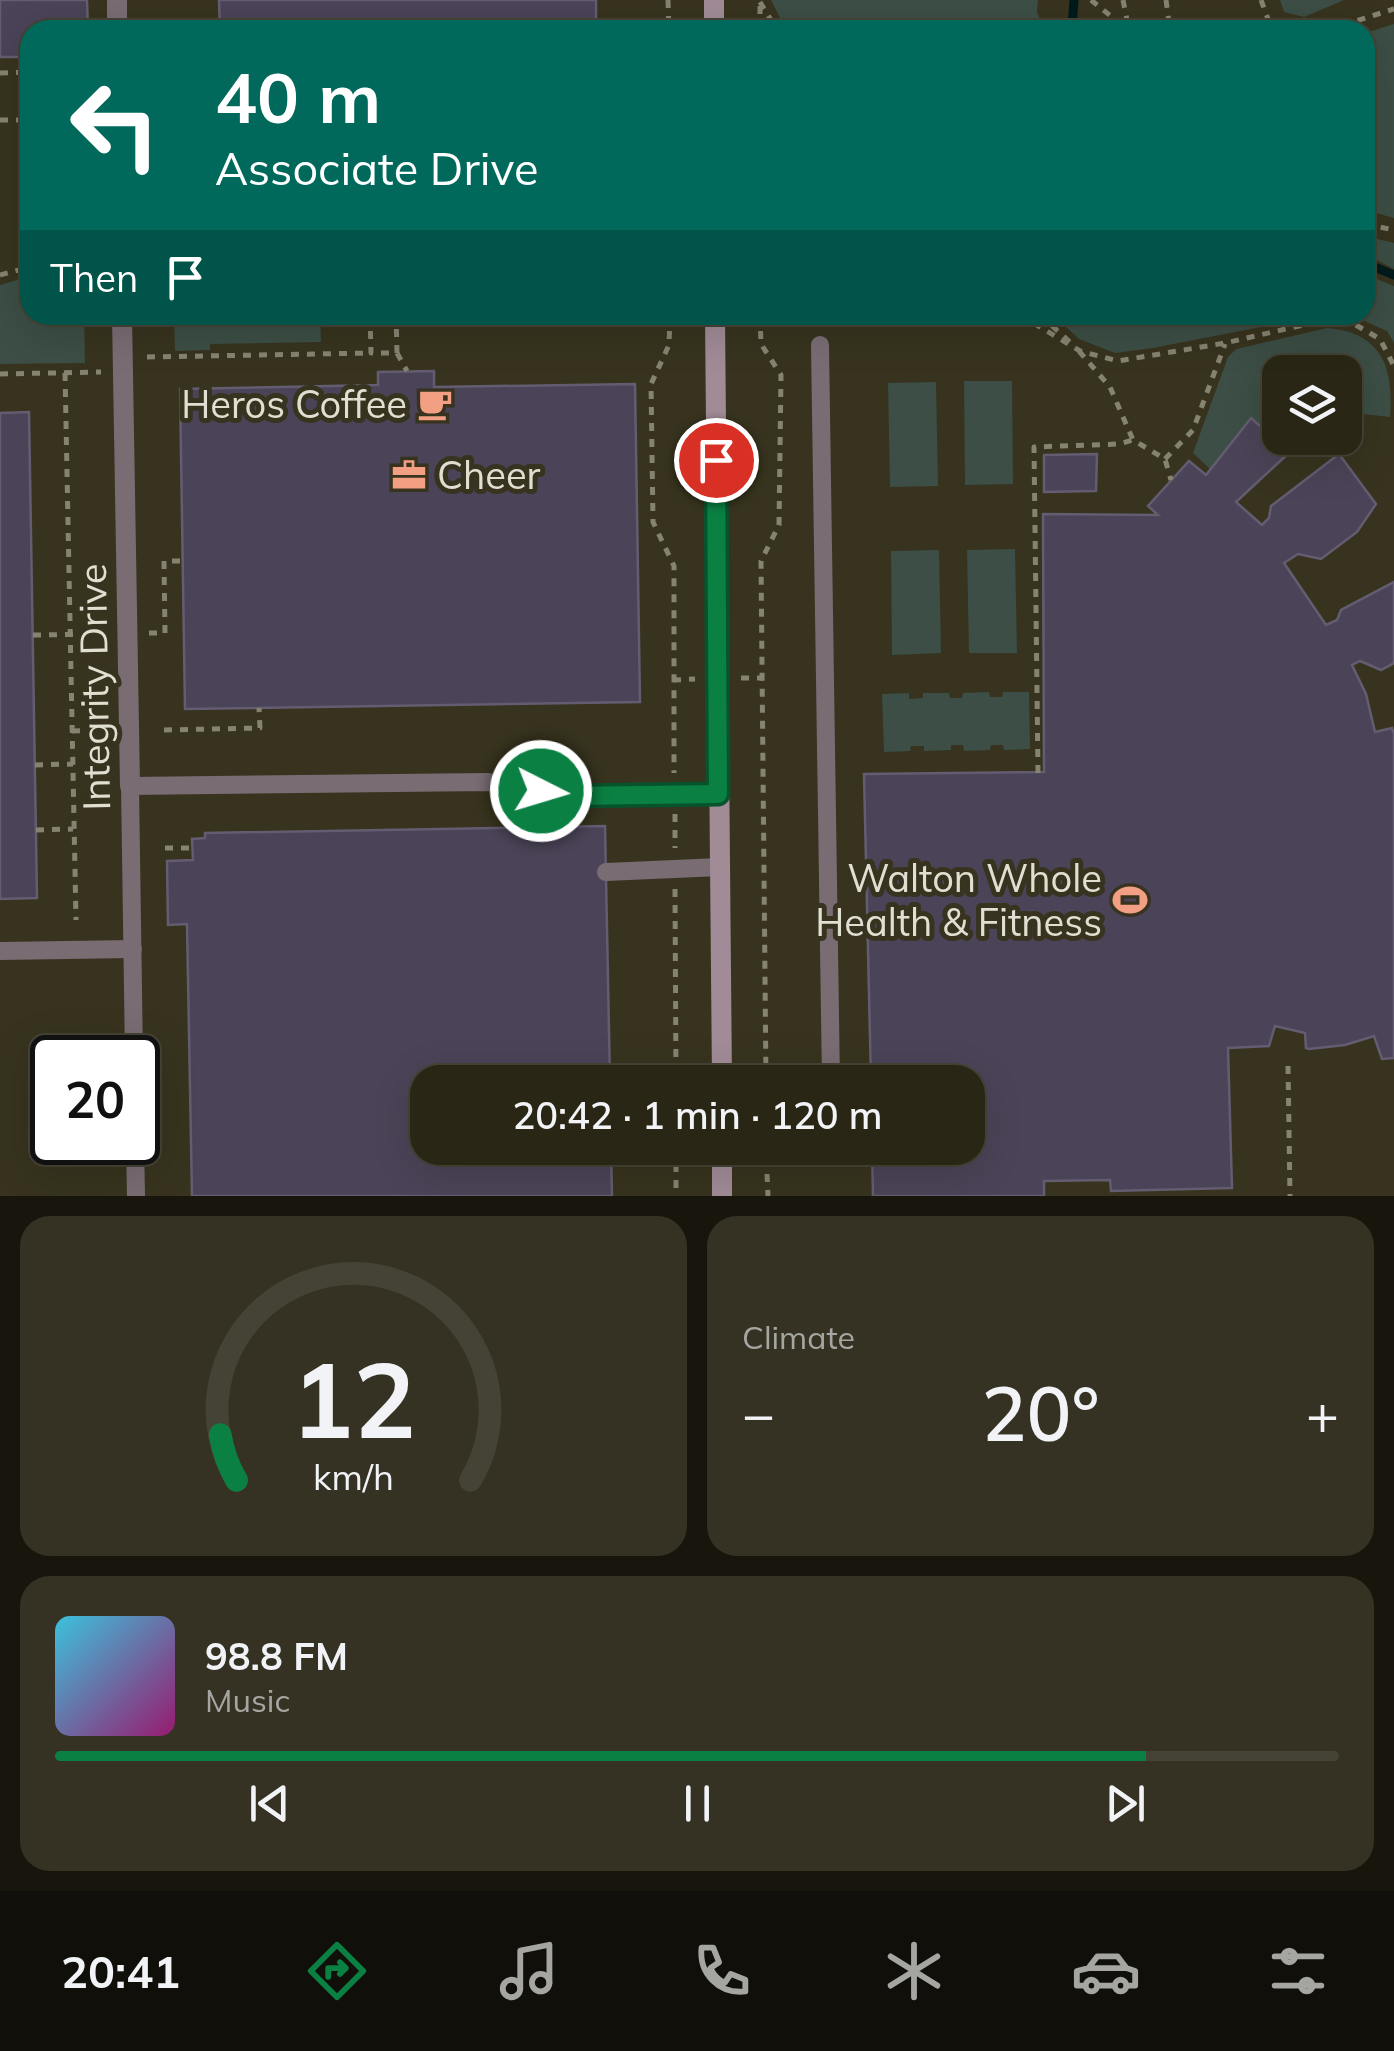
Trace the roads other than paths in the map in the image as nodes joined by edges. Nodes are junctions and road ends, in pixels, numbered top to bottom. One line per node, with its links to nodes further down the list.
1 (122, 325): 4 (street, Integrity Drive)
2 (716, 325): 5 (street)
3 (820, 345): 12 (lane)
4 (130, 786): 5 (lane); 8 (lane, Integrity Drive)
5 (718, 794): 6 (street)
6 (720, 867): 7 (lane); 11 (street)
7 (606, 872)
8 (133, 949): 9 (lane); 10 (lane, Integrity Drive)
9 (0, 951)
10 (134, 1035)
11 (722, 1065)
12 (831, 1065)
13 (135, 1165): 15 (lane)
14 (722, 1165): 16 (street)
15 (136, 1196)
16 (722, 1196)

